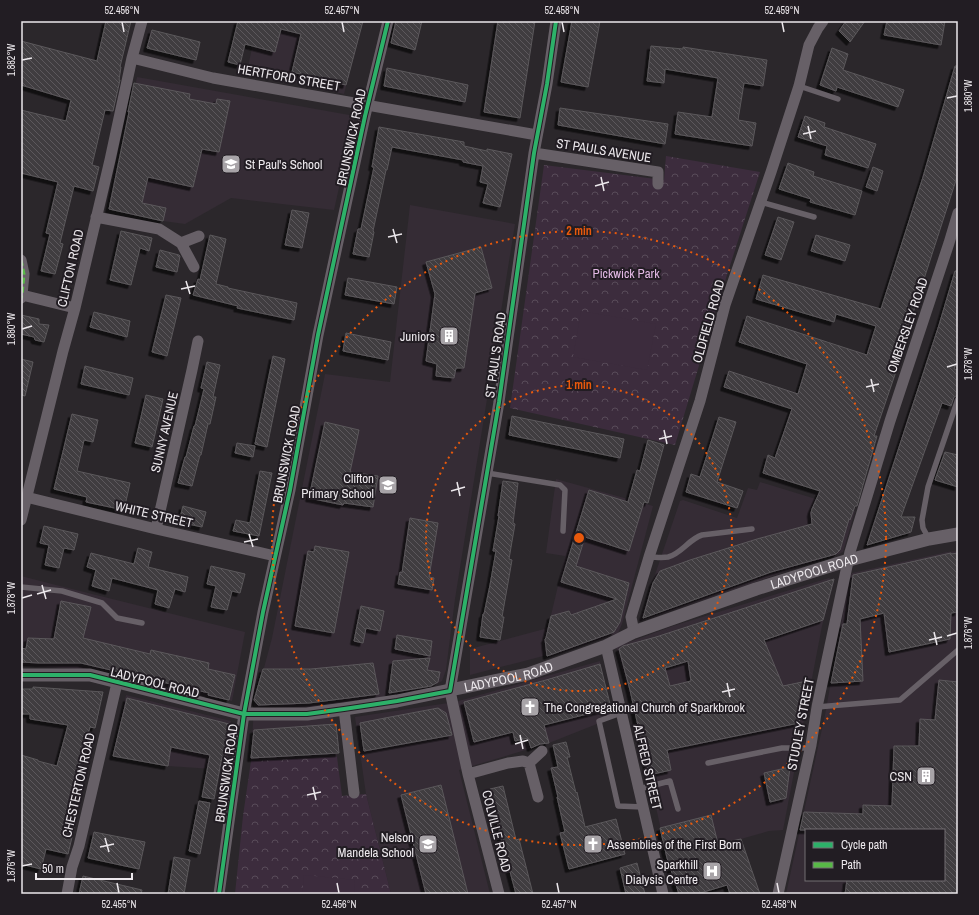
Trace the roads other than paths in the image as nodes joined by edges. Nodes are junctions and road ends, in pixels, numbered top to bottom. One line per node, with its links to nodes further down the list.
1 (142, 21): 5 (street, CLIFTON ROAD)
2 (388, 21): 8 (street, BRUNSWICK ROAD)
3 (556, 21): 9 (street, ST PAUL'S ROAD)
4 (823, 21): 6 (street, OLDFIELD ROAD)
5 (132, 58): 8 (street, HERTFORD STREET); 14 (street, CLIFTON ROAD)
6 (799, 86): 7 (lane); 12 (street, OLDFIELD ROAD)
7 (838, 99)
8 (368, 106): 9 (street, HERTFORD STREET); 32 (street, BRUNSWICK ROAD)
9 (537, 135): 10 (street, ST PAUL'S ROAD)
10 (534, 153): 11 (street, ST PAULS AVENUE); 24 (street, ST PAUL'S ROAD)
11 (658, 184)
12 (761, 202): 15 (lane); 33 (street, OLDFIELD ROAD)
13 (958, 213): 34 (street, OMBERSLEY ROAD)
14 (96, 217): 17 (street); 21 (street, CLIFTON ROAD)
15 (814, 217)
16 (199, 236): 17 (street)
17 (181, 242): 19 (street)
18 (21, 260): 20 (street)
19 (194, 267)
20 (22, 297): 21 (street)
21 (75, 308): 25 (street, CLIFTON ROAD)
22 (198, 341): 27 (street, SUNNY AVENUE)
23 (958, 399): 31 (lane)
24 (487, 473): 29 (lane); 42 (street, ST PAUL'S ROAD)
25 (26, 497): 26 (street, CLIFTON ROAD); 27 (street, WHITE STREET)
26 (21, 520)
27 (156, 529): 32 (street, WHITE STREET)
28 (752, 529): 33 (lane)
29 (563, 531)
30 (958, 534): 31 (street, LADYPOOL ROAD)
31 (930, 539): 34 (street, LADYPOOL ROAD)
32 (275, 556): 46 (street, BRUNSWICK ROAD)
33 (649, 557): 37 (street, OLDFIELD ROAD)
34 (849, 560): 37 (street, LADYPOOL ROAD); 43 (street, STUDLEY STREET)
35 (21, 587): 36 (lane)
36 (142, 623)
37 (634, 632): 38 (street, LADYPOOL ROAD)
38 (606, 646): 42 (street, LADYPOOL ROAD); 45 (street, ALFRED STREET)
39 (958, 650): 43 (lane)
40 (21, 675): 41 (street, LADYPOOL ROAD)
41 (117, 683): 46 (street, LADYPOOL ROAD); 57 (street, CHESTERTON ROAD)
42 (450, 690): 44 (street, LADYPOOL ROAD); 51 (street, COLVILLE ROAD)
43 (817, 707): 47 (street, STUDLEY STREET)
44 (344, 709): 46 (street, LADYPOOL ROAD); 53 (street)
45 (621, 713): 52 (street, ALFRED STREET); 55 (lane)
46 (244, 714): 58 (street, BRUNSWICK ROAD)
47 (810, 748): 50 (lane); 61 (street, STUDLEY STREET)
48 (542, 750): 49 (street)
49 (529, 763): 51 (street); 54 (street)
50 (708, 763)
51 (468, 774): 59 (street, COLVILLE ROAD)
52 (639, 789): 55 (street, ALFRED STREET); 56 (lane)
53 (354, 793)
54 (538, 797)
55 (643, 807): 60 (street, ALFRED STREET)
56 (678, 809)
57 (68, 894)
58 (219, 894)
59 (499, 894)
60 (663, 894)
61 (778, 894)

